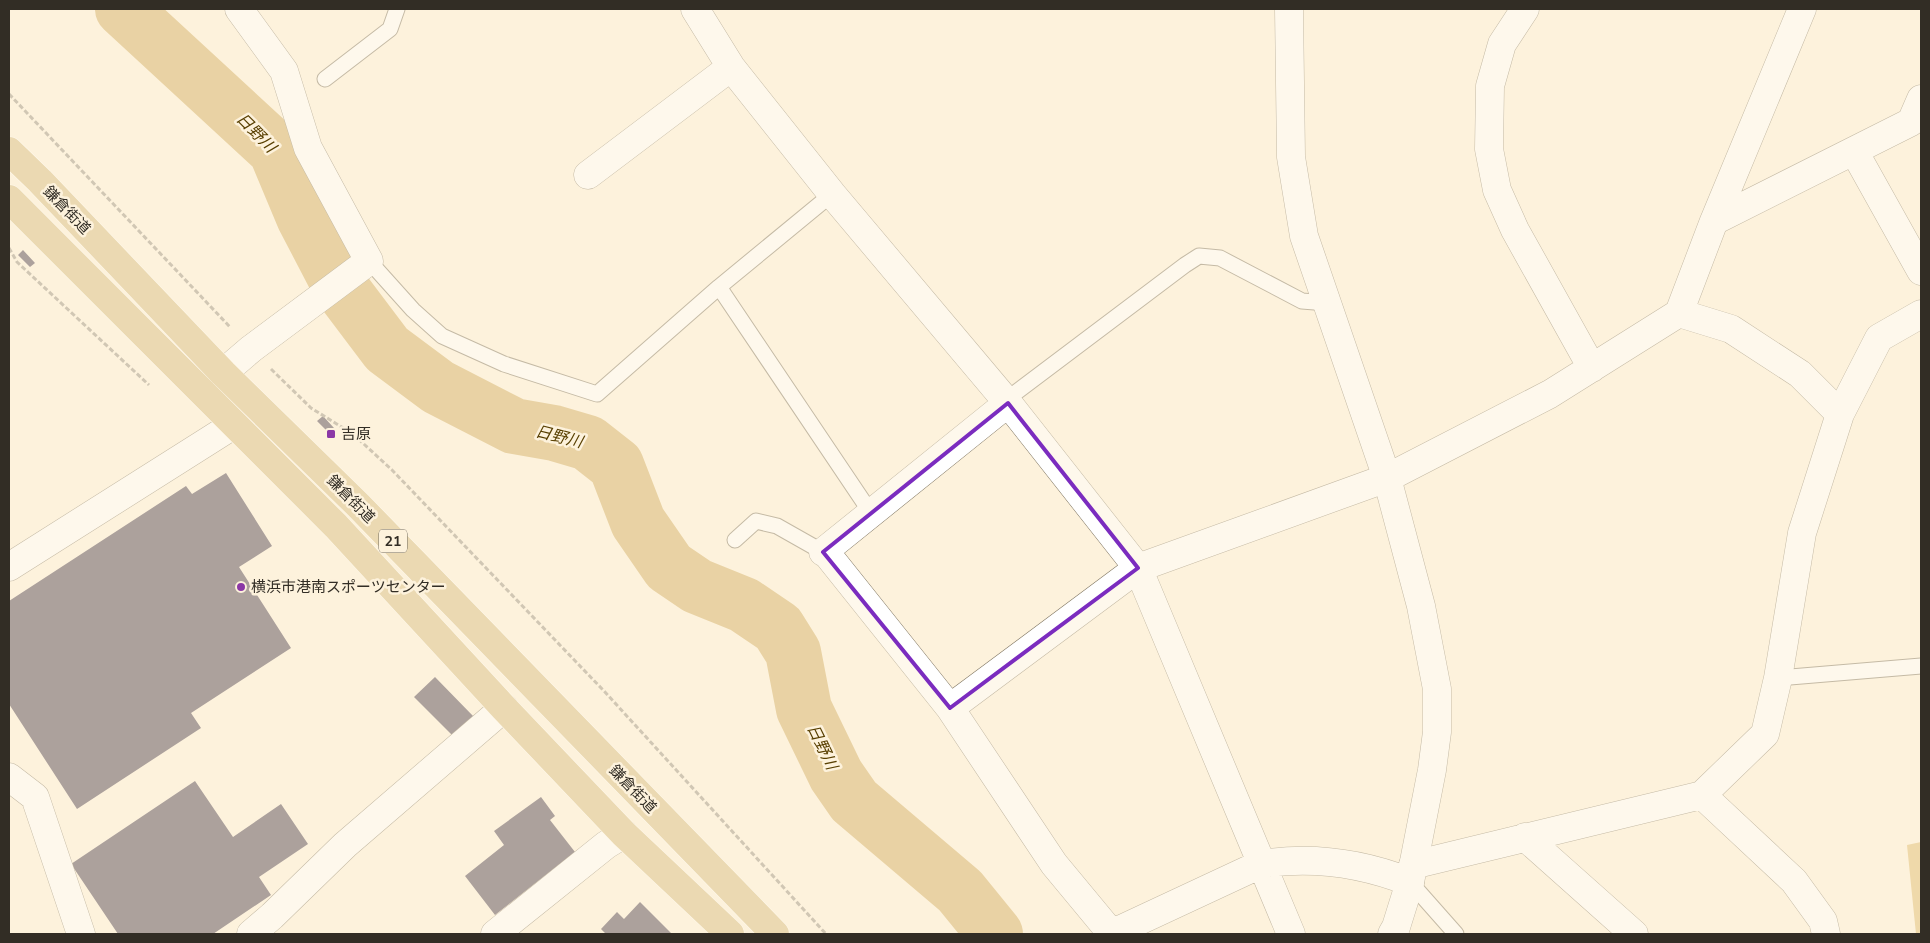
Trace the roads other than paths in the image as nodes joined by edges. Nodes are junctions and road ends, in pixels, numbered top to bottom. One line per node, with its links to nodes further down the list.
1 (239, 9): 16 (street)
2 (397, 9): 8 (lane)
3 (695, 9): 7 (street)
4 (1289, 9): 19 (street)
5 (1525, 9): 22 (street)
6 (1802, 9): 15 (street)
7 (731, 66): 12 (street); 13 (street)
8 (325, 79)
9 (1921, 99): 11 (street)
10 (9, 151): 23 (main road, 鎌倉街道 / 21)
11 (1854, 151): 15 (street); 17 (street)
12 (588, 175)
13 (832, 194): 18 (lane); 24 (street)
14 (9, 199): 26 (main road, 鎌倉街道 / 21)
15 (1714, 220): 20 (street)
16 (365, 264): 18 (lane); 23 (street)
17 (1921, 271)
18 (719, 287): 28 (lane)
19 (1327, 303): 24 (lane); 27 (street)
20 (1679, 313): 22 (street); 25 (street)
21 (1921, 314): 25 (street)
22 (1592, 368): 27 (street)
23 (223, 372): 47 (main road, 鎌倉街道 / 21)
24 (1007, 402): 28 (street); 32 (street)
25 (1840, 414): 34 (street)
26 (235, 424): 31 (street); 35 (main road, 鎌倉街道 / 21)
27 (1387, 478): 32 (street); 42 (street)
28 (871, 513): 30 (street)
29 (735, 540): 30 (lane)
30 (823, 552): 36 (street)
31 (9, 567)
32 (1138, 568): 36 (street); 41 (street)
33 (1921, 666): 34 (lane)
34 (1778, 678): 38 (street)
35 (504, 708): 39 (main road, 鎌倉街道 / 21); 44 (street)
36 (950, 708): 48 (street)
37 (9, 777): 43 (street)
38 (1702, 795): 40 (street); 53 (street)
39 (624, 834): 45 (street); 46 (main road, 鎌倉街道 / 21)
40 (1525, 837): 42 (street); 52 (street)
41 (1261, 864): 42 (street); 48 (street); 49 (street)
42 (1412, 874): 50 (street); 51 (lane)
43 (81, 934)
44 (251, 934)
45 (494, 934)
46 (730, 934)
47 (775, 934)
48 (1111, 934)
49 (1291, 934)
50 (1392, 934)
51 (1456, 934)
52 (1634, 934)
53 (1826, 934)

